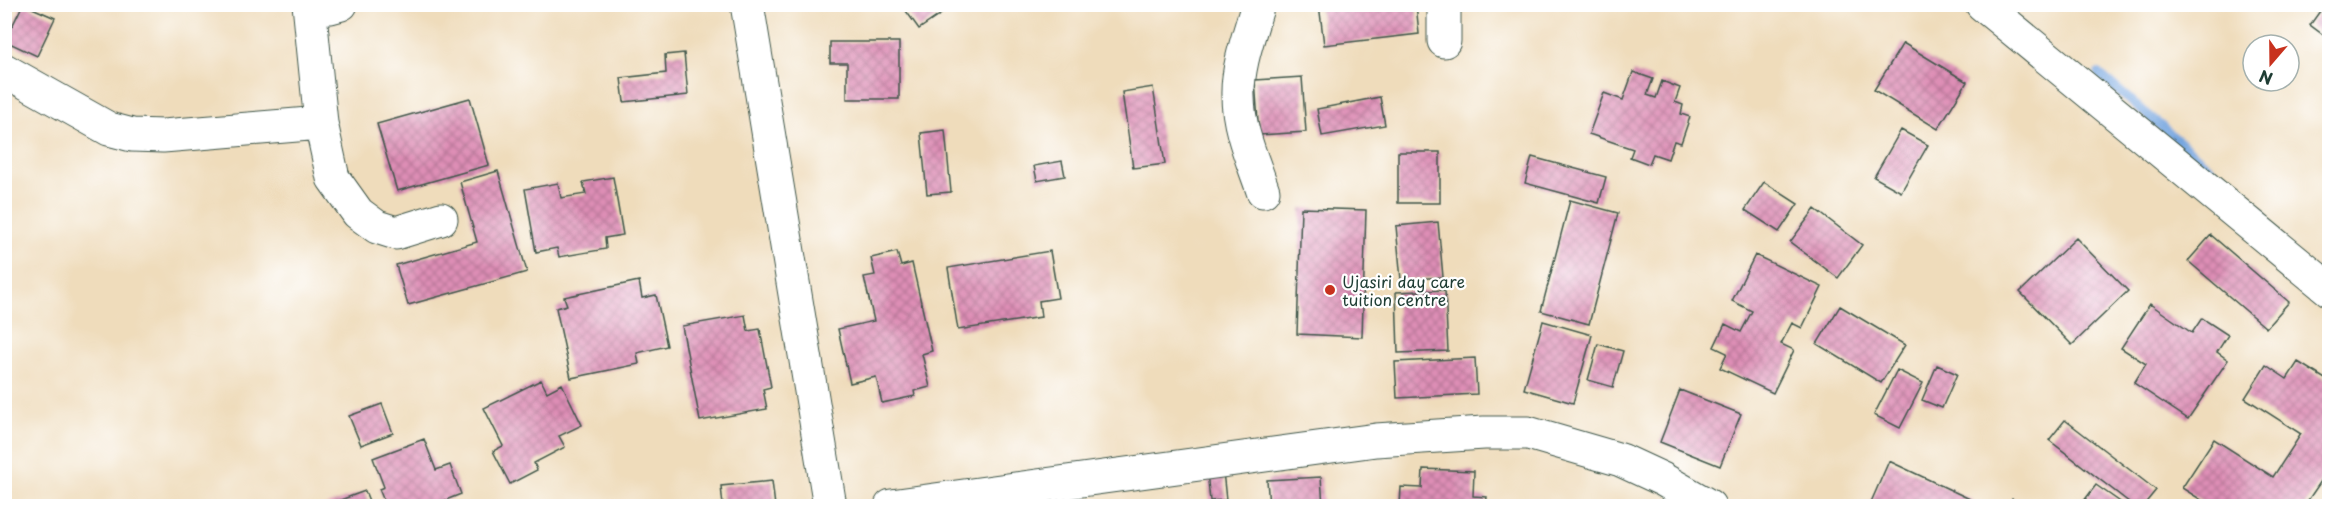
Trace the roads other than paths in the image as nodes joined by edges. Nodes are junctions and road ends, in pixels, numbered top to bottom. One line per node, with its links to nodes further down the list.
1 (309, 4): 10 (street)
2 (326, 4): 3 (street)
3 (341, 4)
4 (747, 4): 14 (street)
5 (1258, 4): 11 (street)
6 (1444, 4): 8 (street)
7 (1982, 4): 13 (street)
8 (1444, 41)
9 (4, 70): 10 (street)
10 (321, 123): 12 (street)
11 (1263, 191)
12 (441, 219)
13 (2330, 290)
14 (830, 507)
15 (891, 507): 16 (street)
16 (1708, 507)

